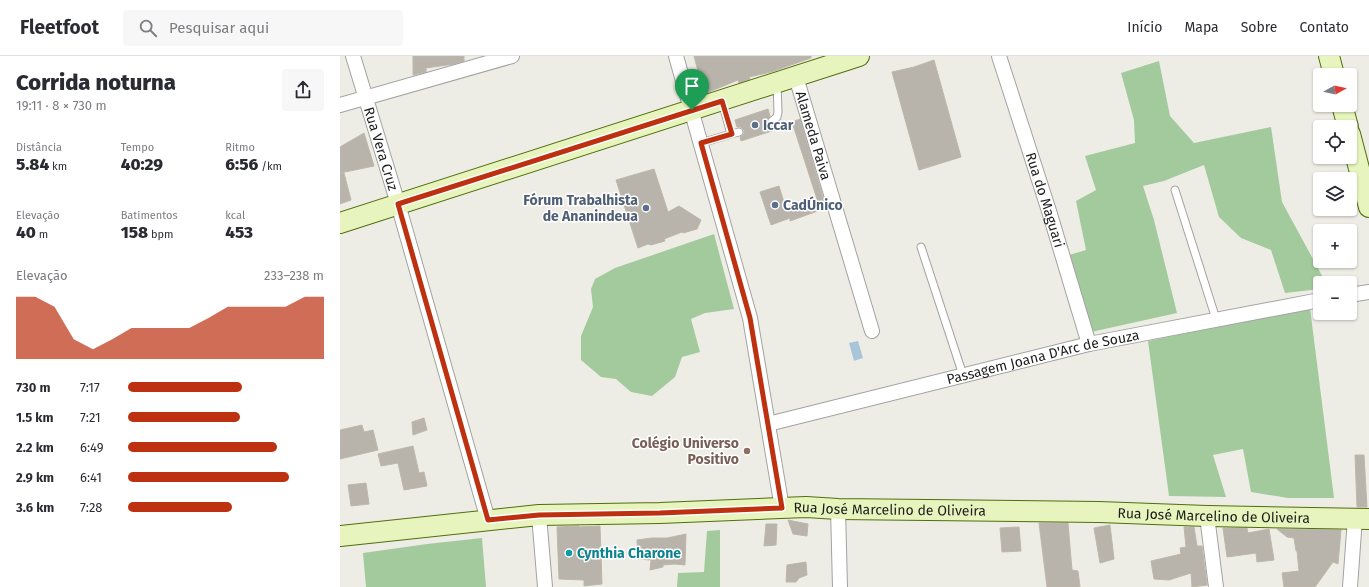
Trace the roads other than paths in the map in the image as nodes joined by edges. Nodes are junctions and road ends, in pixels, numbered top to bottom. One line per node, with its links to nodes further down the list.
1 (353, 56): 10 (street, Rua Vera Cruz)
2 (512, 56): 10 (street)
3 (676, 56): 13 (street)
4 (859, 56): 8 (street)
5 (999, 56): 27 (street, Rua do Maguari)
6 (1329, 56): 7 (street)
7 (1332, 68)
8 (796, 77): 9 (street); 26 (street, Alameda Paiva)
9 (777, 83): 11 (street); 14 (lane)
10 (366, 98): 12 (street); 18 (street, Rua Vera Cruz)
11 (722, 101): 13 (street); 15 (lane)
12 (340, 105)
13 (692, 110): 15 (street); 18 (street)
14 (772, 121)
15 (701, 143): 29 (street)
16 (1357, 161): 19 (street)
17 (1175, 190): 25 (lane)
18 (398, 204): 20 (street); 35 (street, Rua Vera Cruz)
19 (1369, 207)
20 (340, 224)
21 (921, 247): 28 (lane)
22 (1369, 292): 23 (street)
23 (1357, 294)
24 (1313, 301): 25 (street, Passagem Joana D'Arc de Souza)
25 (1216, 319): 27 (street, Passagem Joana D'Arc de Souza)
26 (872, 331)
27 (1088, 344): 28 (street, Passagem Joana D'Arc de Souza)
28 (963, 375): 29 (street, Passagem Joana D'Arc de Souza)
29 (768, 424): 30 (street)
30 (782, 508): 31 (street, Rua José Marcelino de Oliveira); 32 (street, Rua José Marcelino de Oliveira)
31 (838, 509): 33 (street, Rua José Marcelino de Oliveira); 38 (street)
32 (539, 515): 35 (street, Rua José Marcelino de Oliveira); 37 (street)
33 (1207, 516): 34 (street, Rua José Marcelino de Oliveira); 39 (street)
34 (1362, 518): 40 (street)
35 (488, 520): 36 (street, Rua José Marcelino de Oliveira)
36 (340, 536)
37 (545, 587)
38 (840, 587)
39 (1216, 587)
40 (1350, 587)

